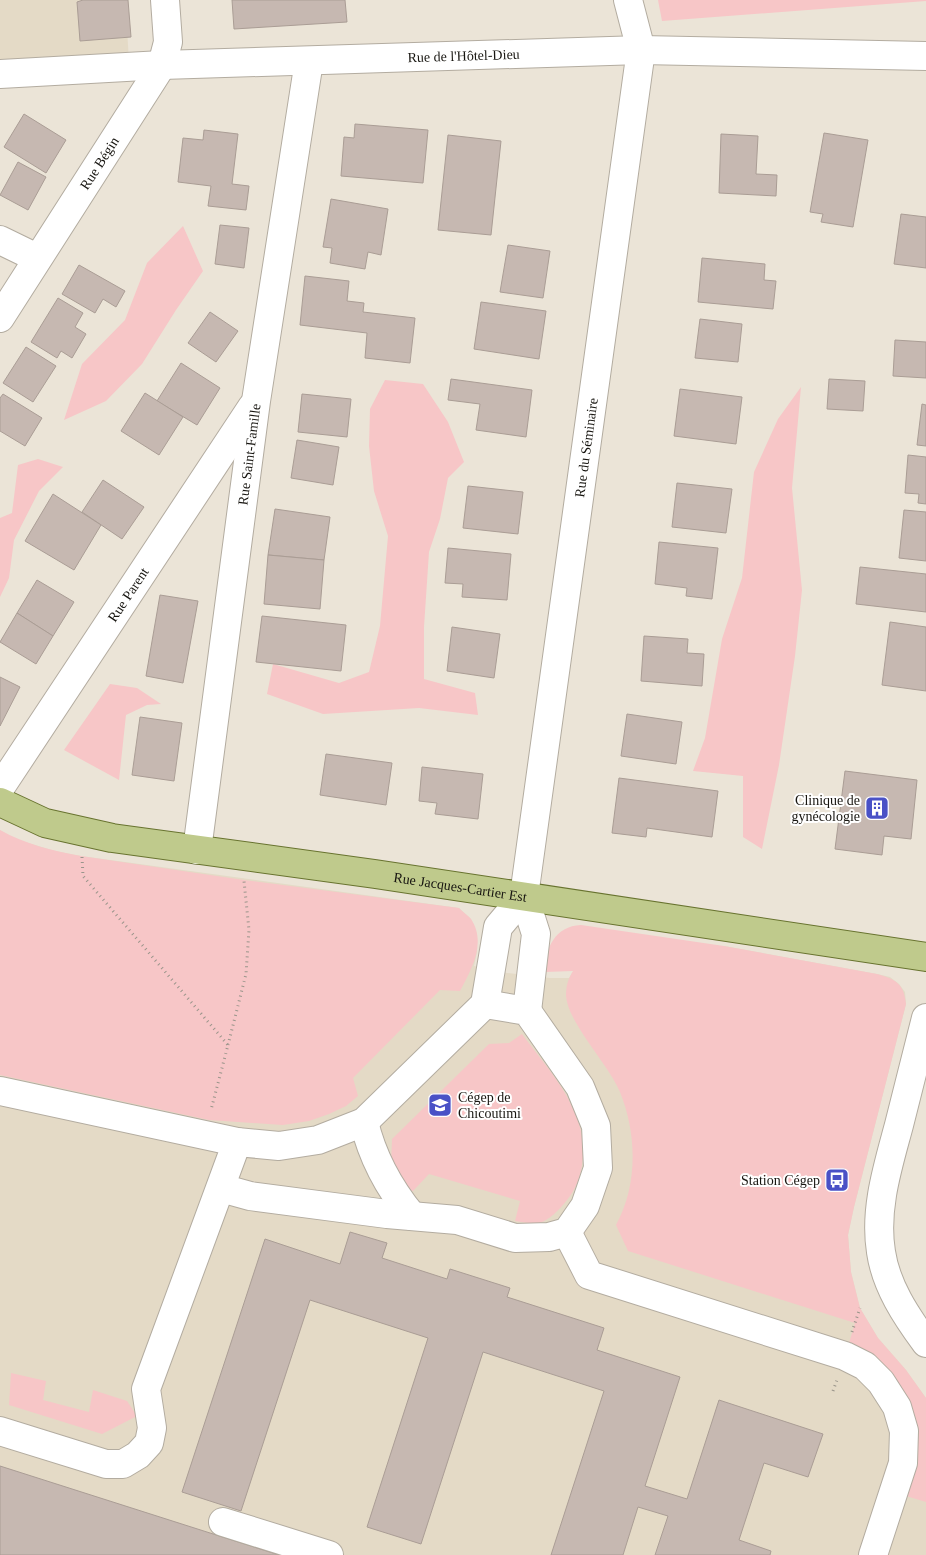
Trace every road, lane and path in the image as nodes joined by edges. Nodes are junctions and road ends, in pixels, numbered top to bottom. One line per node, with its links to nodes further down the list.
1 (165, 0): 6 (street, Rue Bégin)
2 (628, 0): 3 (street, Rue du Séminaire)
3 (641, 50): 4 (street, Rue de l'Hôtel-Dieu); 5 (street, Rue de l'Hôtel-Dieu); 17 (street, Rue du Séminaire)
4 (926, 56)
5 (309, 61): 6 (street, Rue de l'Hôtel-Dieu); 11 (street, Rue Saint-Famille)
6 (162, 65): 7 (street, Rue de l'Hôtel-Dieu); 9 (street, Rue Bégin)
7 (0, 74)
8 (0, 240): 9 (street)
9 (37, 258): 10 (street, Rue Bégin)
10 (0, 318)
11 (256, 401): 12 (street, Rue Parent); 14 (street, Rue Saint-Famille)
12 (0, 788)
13 (0, 802): 14 (main road, Rue Jacques-Cartier Est)
14 (197, 850): 17 (main road, Rue Jacques-Cartier Est)
15 (82, 856): 22 (path)
16 (244, 880): 22 (path)
17 (524, 896): 18 (main road, Rue Jacques-Cartier Est); 19 (street); 20 (street)
18 (926, 957)
19 (485, 1004): 20 (street); 25 (street)
20 (527, 1011): 29 (street)
21 (926, 1018): 32 (street)
22 (228, 1045): 24 (path)
23 (0, 1091): 26 (street)
24 (211, 1111)
25 (364, 1122): 26 (street); 28 (street)
26 (237, 1142): 27 (street)
27 (221, 1188): 28 (street); 33 (street)
28 (412, 1216): 29 (street)
29 (567, 1232): 36 (street)
30 (860, 1308): 31 (path)
31 (851, 1336)
32 (926, 1343)
33 (0, 1431)
34 (222, 1522): 35 (street)
35 (329, 1555)
36 (873, 1555)

